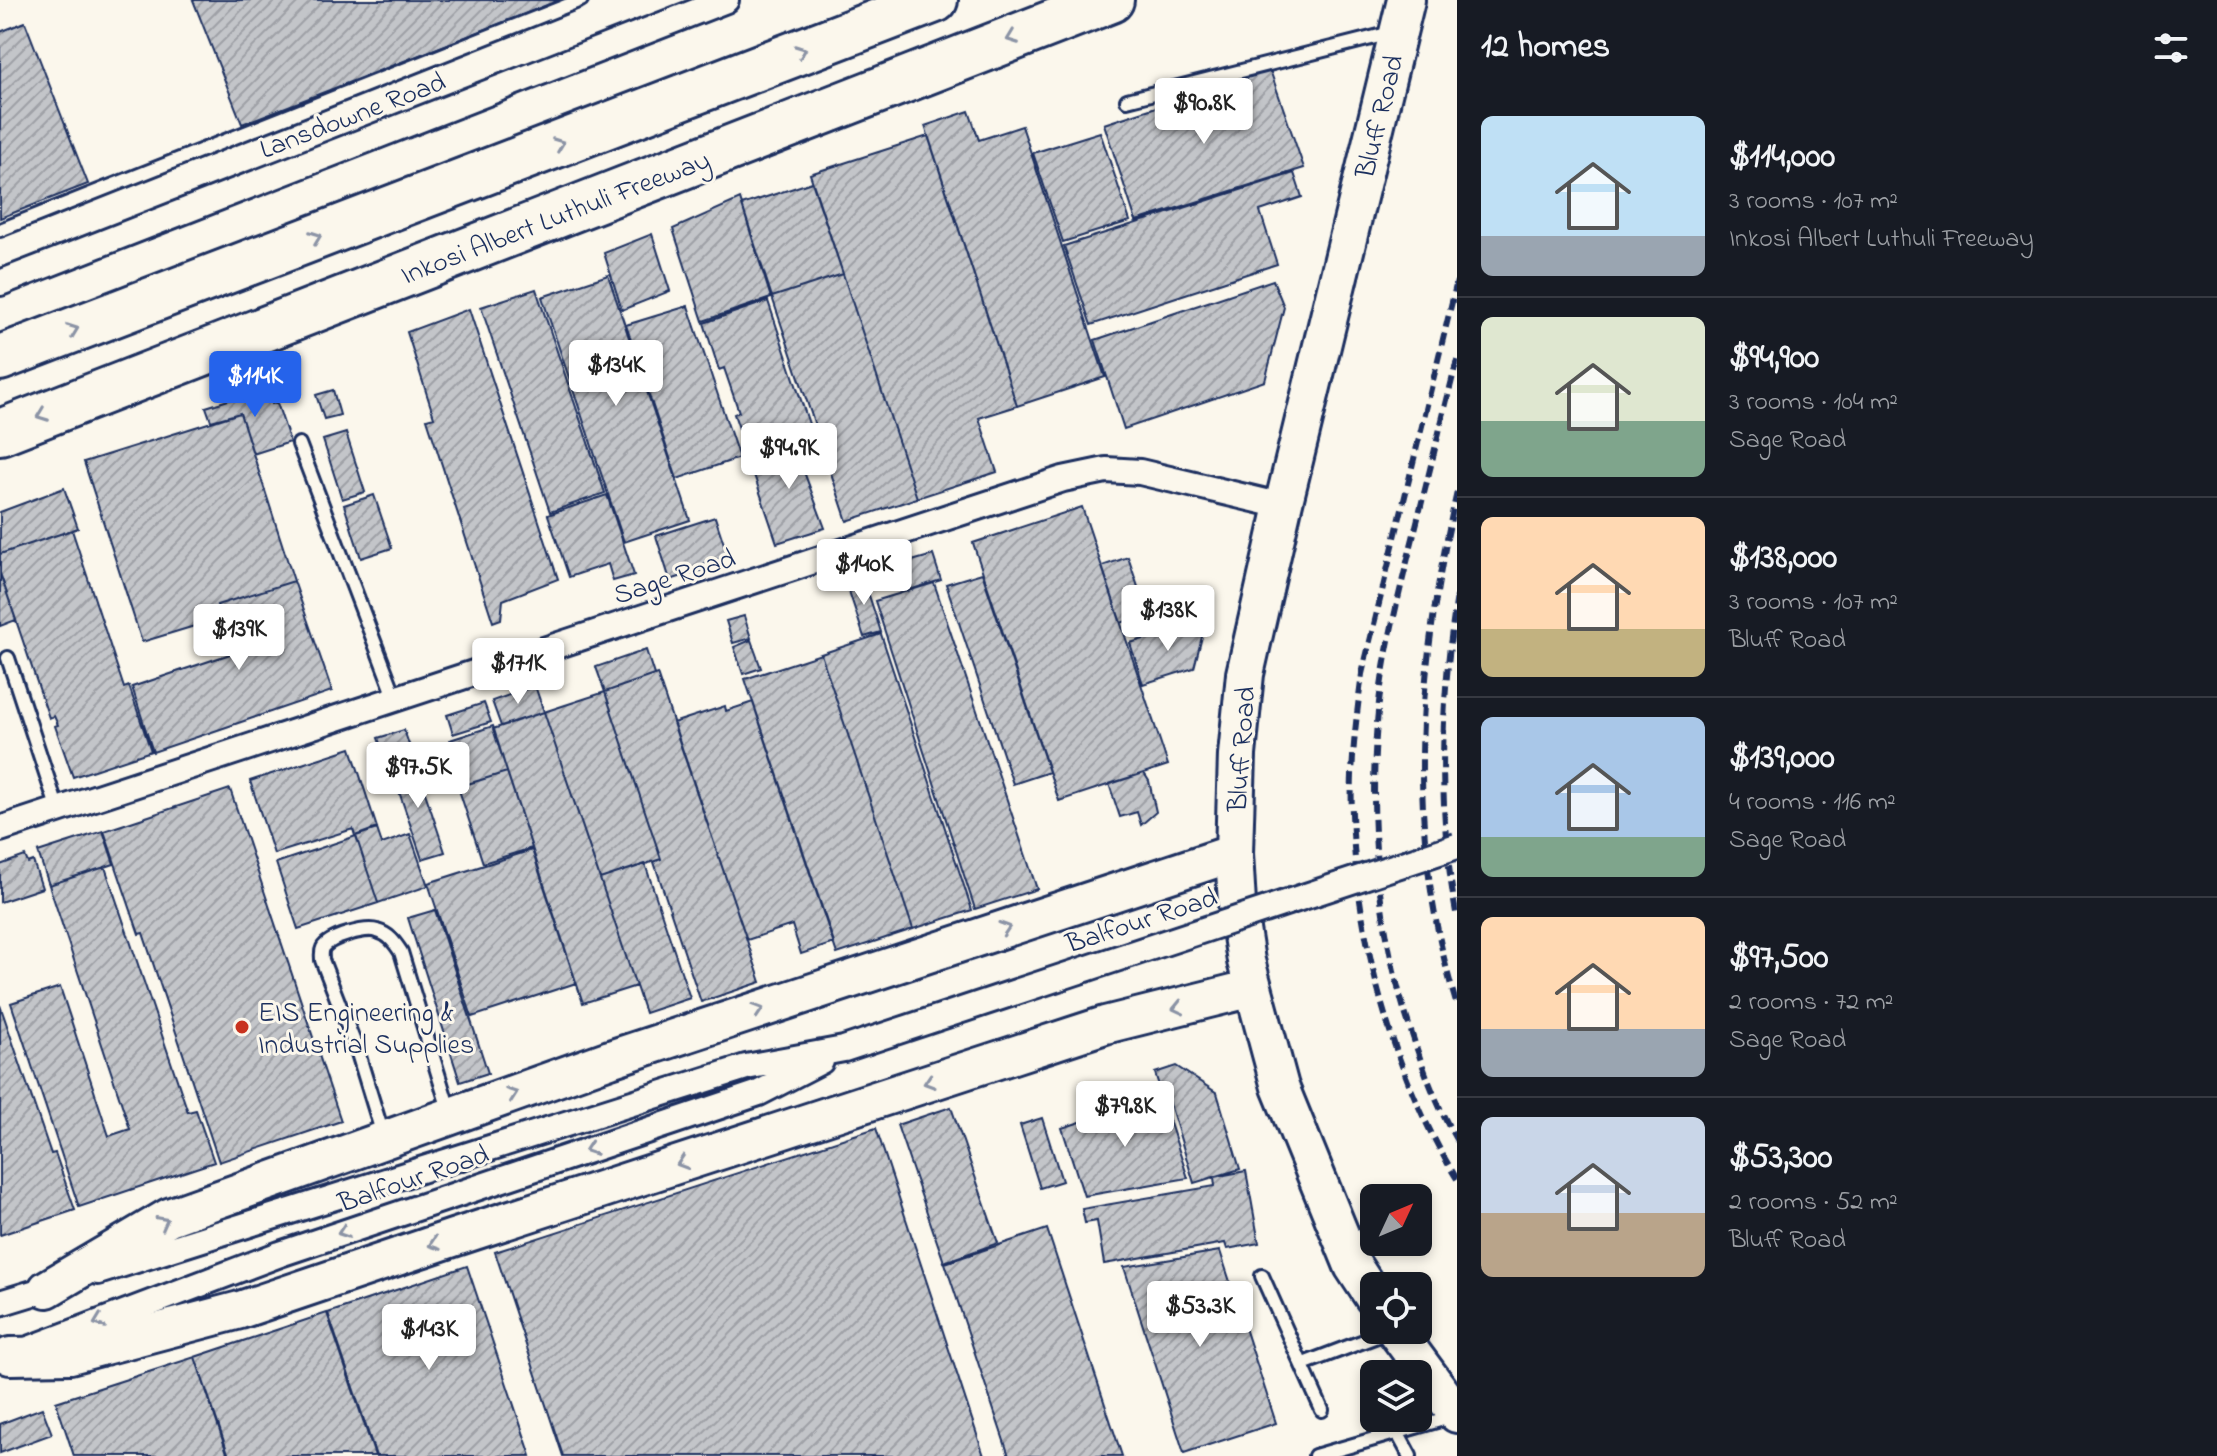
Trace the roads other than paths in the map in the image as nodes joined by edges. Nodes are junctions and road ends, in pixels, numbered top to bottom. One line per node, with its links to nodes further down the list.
1 (581, 0): 7 (lane)
2 (726, 0): 8 (street, Lansdowne Road)
3 (935, 0): 9 (highway, one-way to 3)
4 (1111, 0): 10 (highway, Inkosi Albert Luthuli Freeway, one-way to 10)
5 (1403, 16): 6 (lane); 12 (main road, Bluff Road)
6 (1127, 100)
7 (0, 230)
8 (0, 283)
9 (0, 358)
10 (0, 432)
11 (299, 444): 14 (lane)
12 (1283, 506): 14 (street, Sage Road); 18 (main road, Bluff Road)
13 (8, 658): 15 (lane)
14 (396, 699): 15 (street, Sage Road)
15 (58, 810): 16 (street, Sage Road)
16 (0, 829)
17 (1457, 846): 20 (street, Balfour Road, bridge)
18 (1234, 853): 19 (main road, Bluff Road); 21 (main road, one-way to 18)
19 (1253, 988): 24 (main road, Bluff Road); 29 (main road, one-way to 29)
20 (854, 1046): 25 (street, Balfour Road); 29 (street, Balfour Road, one-way to 29)
21 (451, 1116): 22 (main road); 22 (lane)
22 (385, 1139): 25 (main road, one-way to 22)
23 (1262, 1276): 30 (lane)
24 (1360, 1277)
25 (47, 1289): 26 (street, Balfour Road)
26 (0, 1303)
27 (1360, 1343): 30 (lane)
28 (1404, 1344): 32 (main road)
29 (5, 1357)
30 (1303, 1364): 31 (lane)
31 (1322, 1410)
32 (1457, 1414): 33 (lane)
33 (1432, 1422)
34 (1397, 1432): 35 (lane); 36 (lane)
35 (1315, 1456)
36 (1410, 1456)

